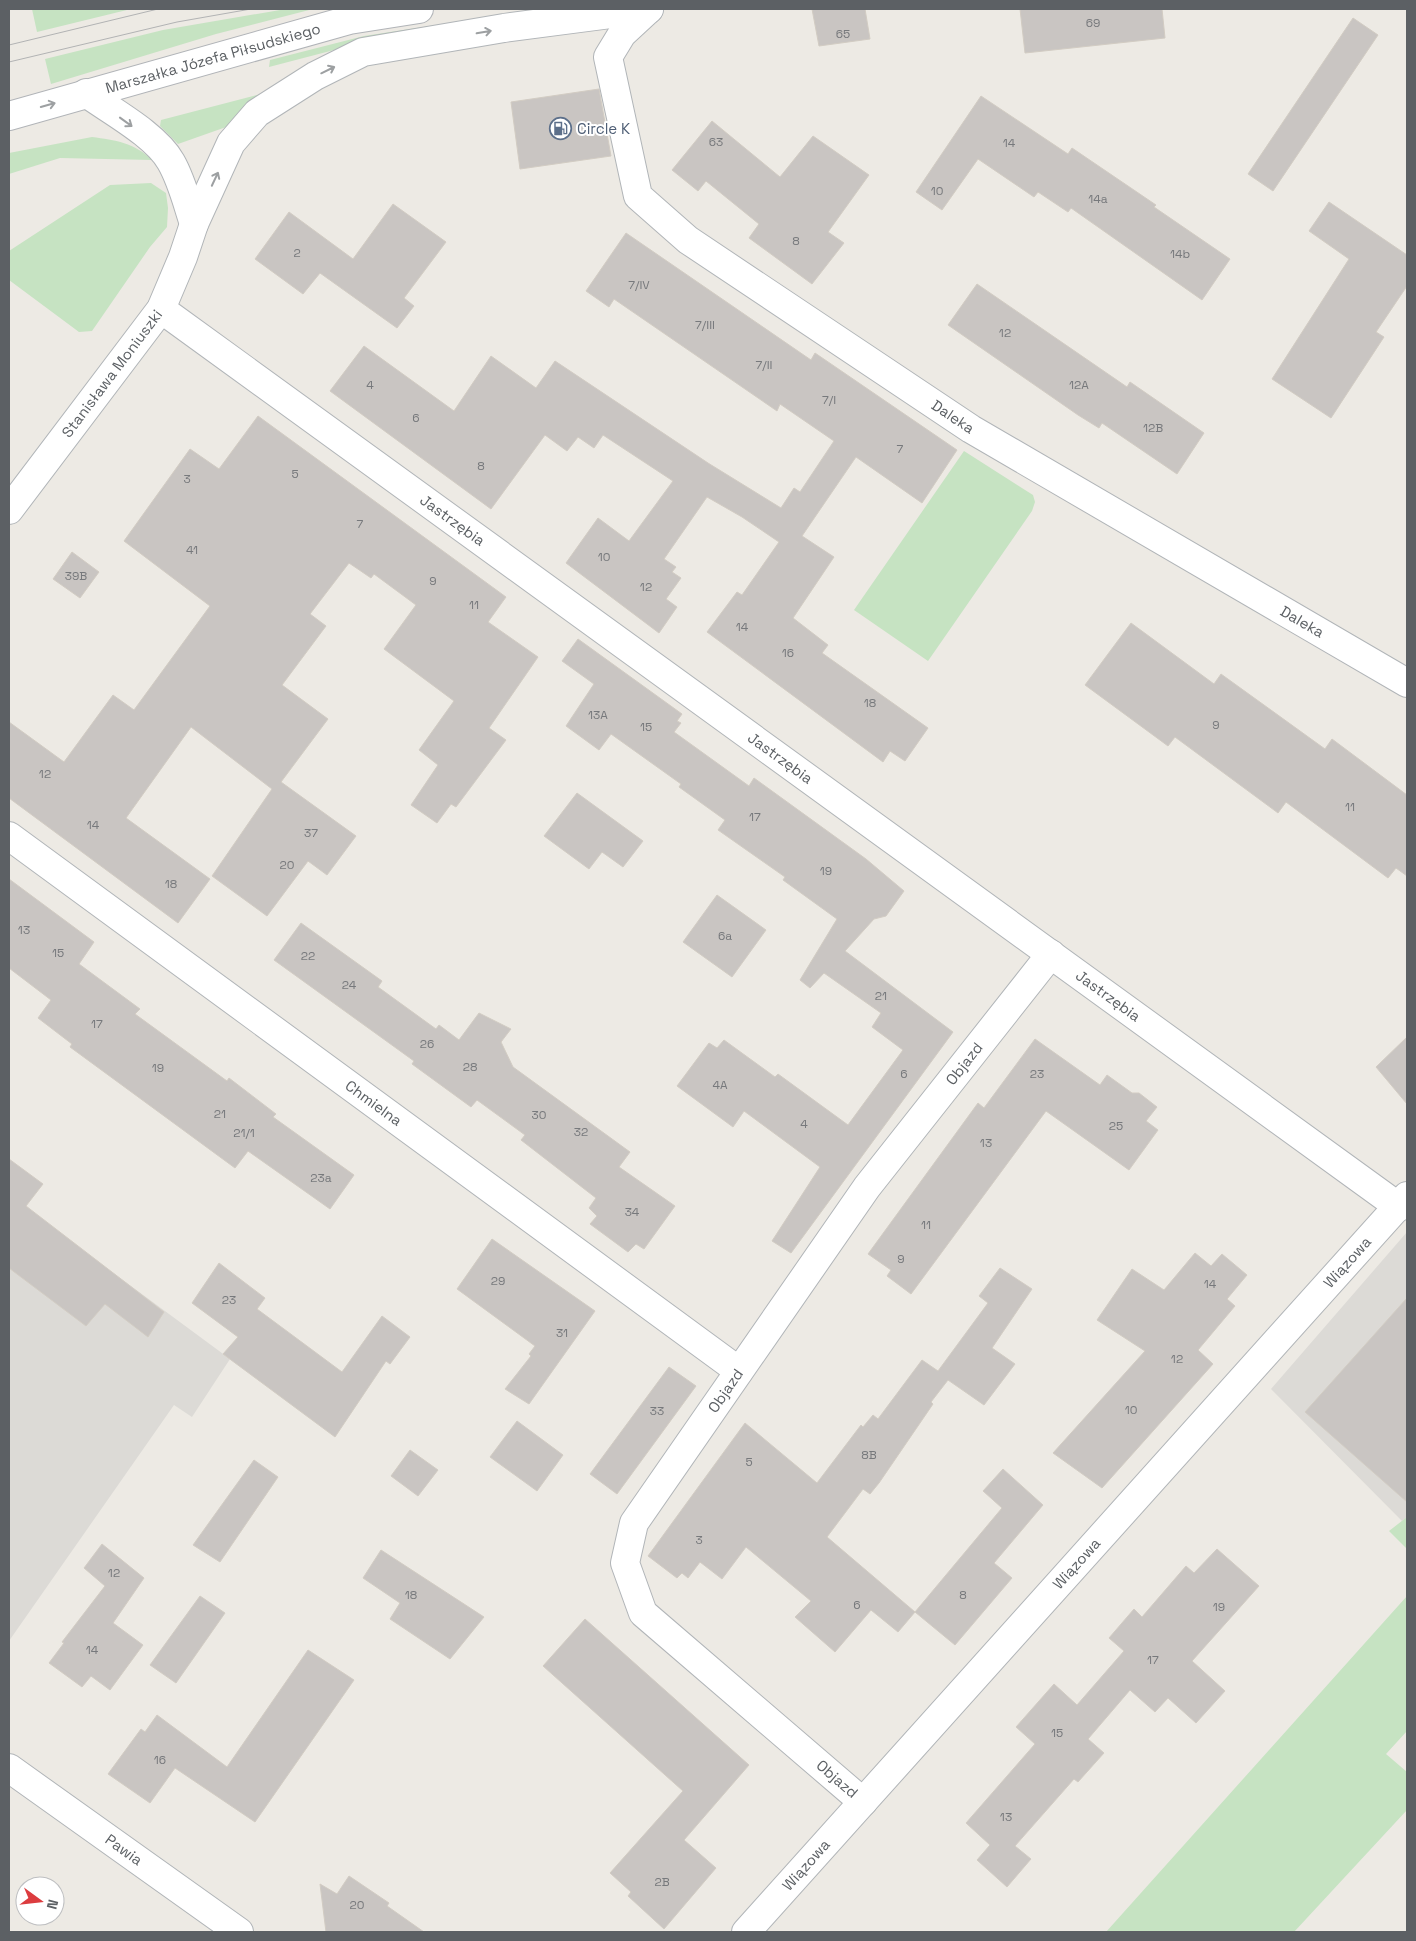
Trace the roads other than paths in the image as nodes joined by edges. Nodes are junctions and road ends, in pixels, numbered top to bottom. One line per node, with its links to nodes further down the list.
1 (419, 9): 3 (street, Marszałka Józefa Piłsudskiego)
2 (649, 9): 5 (street, Stanisława Moniuszki, one-way to 2); 8 (street, Daleka)
3 (86, 93): 4 (street, Marszałka Józefa Piłsudskiego, one-way to 3); 5 (street, one-way to 5)
4 (9, 116)
5 (194, 224): 6 (street, Stanisława Moniuszki)
6 (161, 310): 7 (street, Stanisława Moniuszki); 10 (street, Jastrzębia)
7 (9, 510)
8 (1407, 683)
9 (9, 836): 12 (street, Chmielna)
10 (1051, 954): 11 (street, Jastrzębia); 12 (street, Objazd)
11 (1403, 1201): 14 (street, Wiązowa)
12 (739, 1371): 14 (street, Objazd)
13 (9, 1768): 15 (street, Pawia)
14 (863, 1802): 16 (street, Wiązowa)
15 (240, 1932)
16 (746, 1932)

